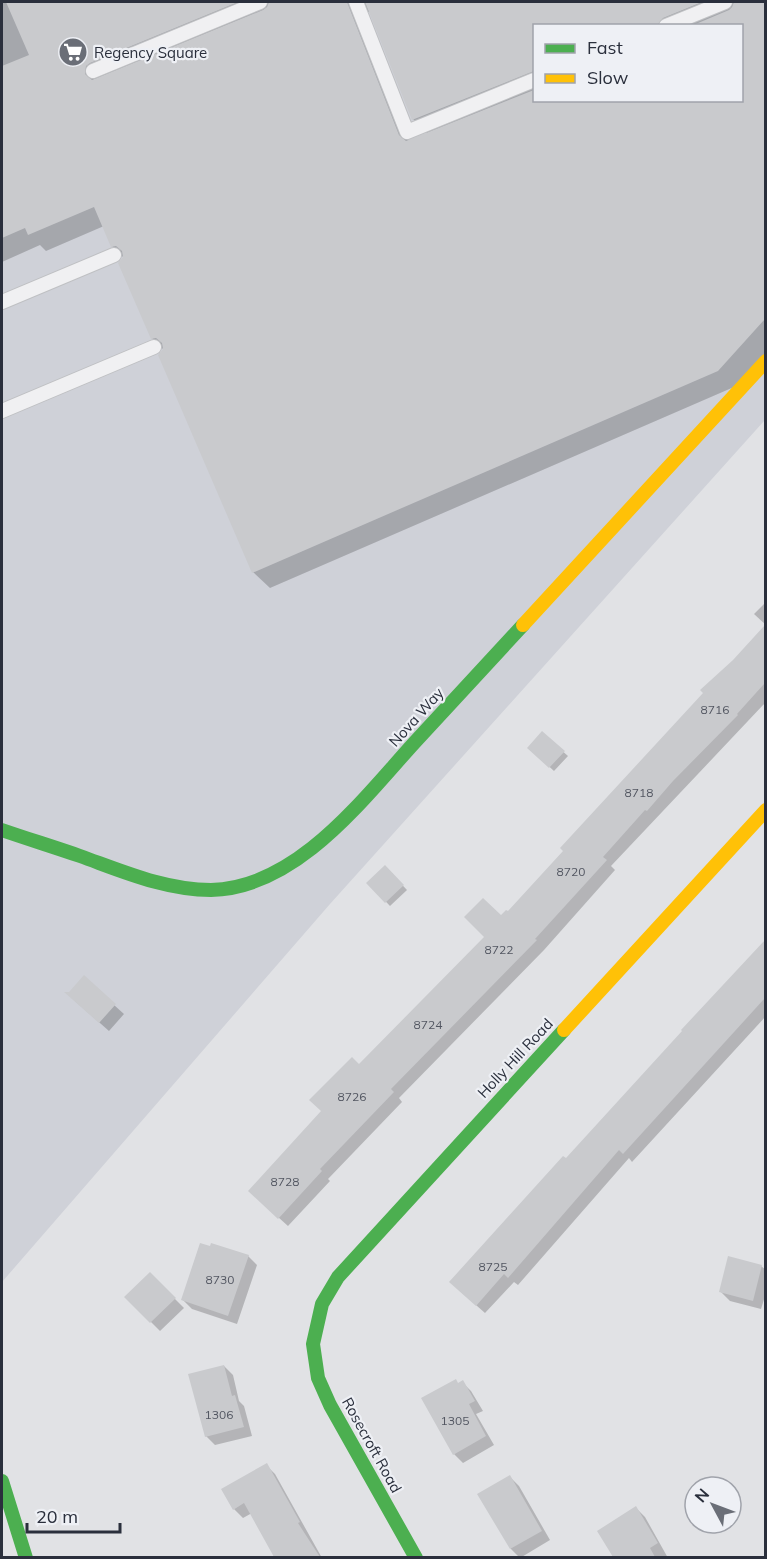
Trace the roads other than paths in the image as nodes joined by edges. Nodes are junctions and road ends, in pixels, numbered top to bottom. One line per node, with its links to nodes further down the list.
1 (260, 2): 5 (lane)
2 (356, 2): 6 (lane)
3 (724, 2): 4 (lane)
4 (671, 24)
5 (93, 71)
6 (533, 80)
7 (114, 255): 8 (lane)
8 (2, 302)
9 (154, 347): 11 (lane)
10 (765, 361): 13 (street, Nova Way)
11 (2, 411)
12 (765, 810): 14 (street, Holly Hill Road)
13 (2, 830)
14 (313, 1344): 17 (street, Rosecroft Road)
15 (2, 1481): 16 (street)
16 (26, 1557)
17 (416, 1557)

